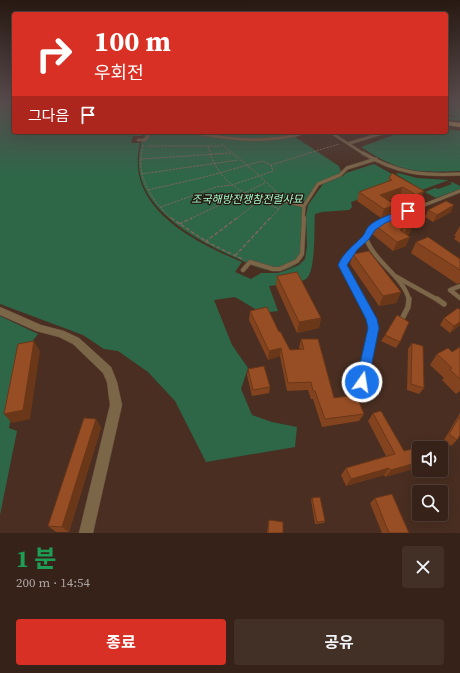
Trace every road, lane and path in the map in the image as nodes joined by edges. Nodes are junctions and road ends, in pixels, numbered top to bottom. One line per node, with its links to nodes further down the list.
1 (149, 134): 9 (lane)
2 (198, 134): 7 (lane)
3 (302, 134): 7 (lane)
4 (333, 134): 10 (lane)
5 (365, 134): 10 (street)
6 (380, 134): 10 (street)
7 (222, 138): 11 (lane)
8 (138, 140): 9 (lane)
9 (145, 140): 12 (path)
10 (346, 142): 17 (lane); 21 (path)
11 (221, 145): 13 (path); 14 (path)
12 (143, 146): 13 (path); 16 (path)
13 (208, 146): 15 (path)
14 (230, 153): 15 (path); 18 (path)
15 (208, 154): 16 (path); 19 (path)
16 (140, 159): 23 (path)
17 (376, 159): 24 (lane); 34 (lane)
18 (239, 160): 19 (path); 20 (path)
19 (212, 164): 22 (path); 23 (path)
20 (246, 165): 21 (path); 22 (path); 25 (path)
21 (271, 165): 25 (path)
22 (218, 172): 27 (path); 28 (path)
23 (141, 174): 28 (path)
24 (460, 174)
25 (258, 176): 26 (path); 27 (path)
26 (266, 182): 29 (path); 31 (path)
27 (232, 185): 31 (path); 35 (path)
28 (148, 190): 35 (path)
29 (276, 191): 32 (path); 33 (path)
30 (460, 191): 37 (lane)
31 (243, 193): 32 (path); 38 (path)
32 (259, 201): 36 (path); 41 (path)
33 (286, 201): 34 (lane); 36 (path)
34 (304, 206): 43 (lane)
35 (161, 207): 38 (path)
36 (279, 209): 42 (path)
37 (383, 221): 39 (lane); 40 (lane)
38 (179, 224): 41 (path)
39 (389, 226)
40 (366, 238): 45 (lane); 51 (lane)
41 (205, 242): 42 (path)
42 (236, 256): 43 (path)
43 (250, 262): 44 (lane)
44 (243, 270)
45 (393, 275): 48 (lane); 50 (lane)
46 (460, 286): 47 (lane)
47 (460, 298)
48 (444, 304)
49 (0, 311): 52 (street)
50 (402, 319)
51 (362, 382)
52 (86, 533)

